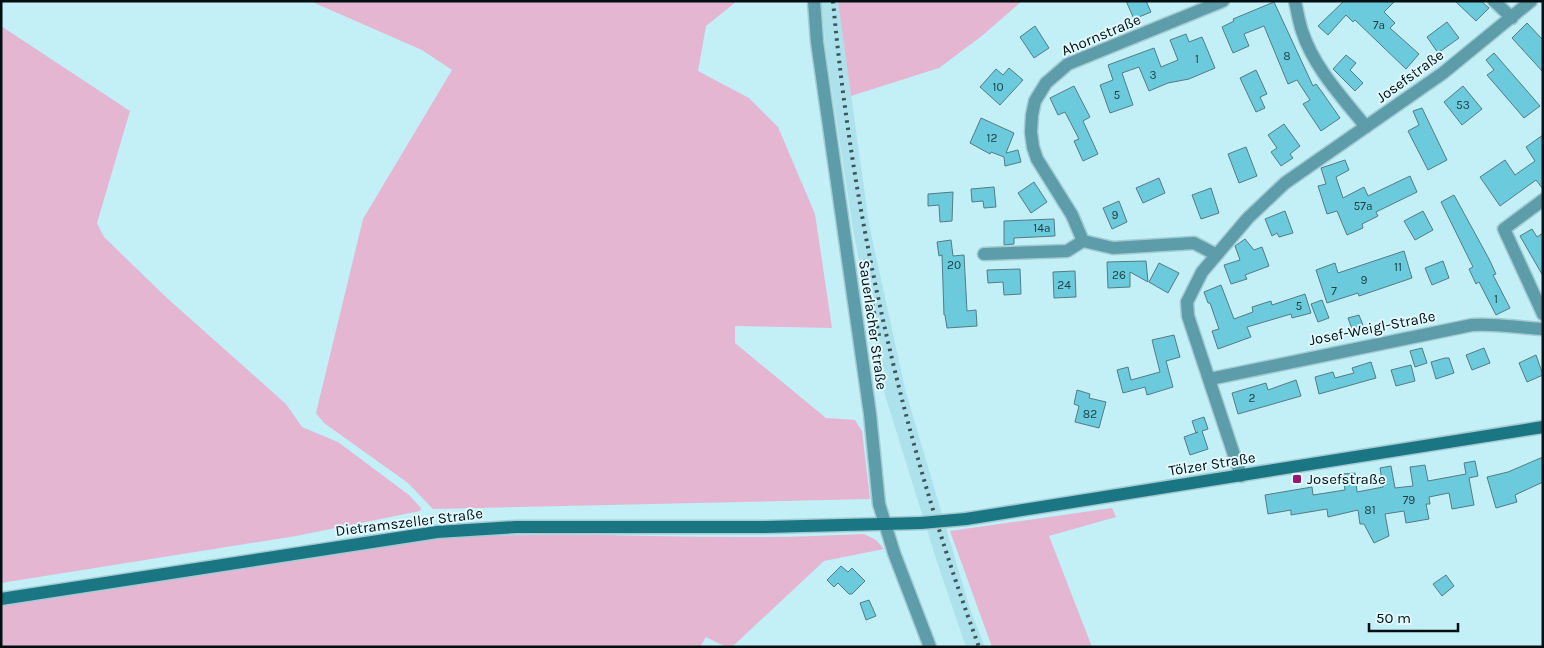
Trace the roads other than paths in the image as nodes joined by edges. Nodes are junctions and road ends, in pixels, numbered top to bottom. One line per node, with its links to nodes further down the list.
1 (814, 1): 17 (street, Sauerlacher Straße)
2 (1223, 1): 9 (street, Ahornstraße)
3 (1295, 1): 7 (street)
4 (1494, 1): 6 (street)
5 (1531, 1): 6 (street, Josefstraße)
6 (1512, 18): 7 (street, Josefstraße)
7 (1366, 127): 11 (street, Josefstraße)
8 (1543, 200): 12 (street)
9 (1083, 241): 10 (street); 11 (street)
10 (984, 254)
11 (1215, 254): 14 (street, Josefstraße)
12 (1543, 314)
13 (1543, 329): 14 (street, Josef-Weigl-Straße)
14 (1210, 379): 16 (street, Josefstraße)
15 (1543, 427): 16 (main road, Tölzer Straße)
16 (1241, 476): 17 (main road, Tölzer Straße, bridge)
17 (885, 525): 18 (main road, Dietramszeller Straße); 19 (street, Sauerlacher Straße)
18 (1, 599)
19 (930, 647)

